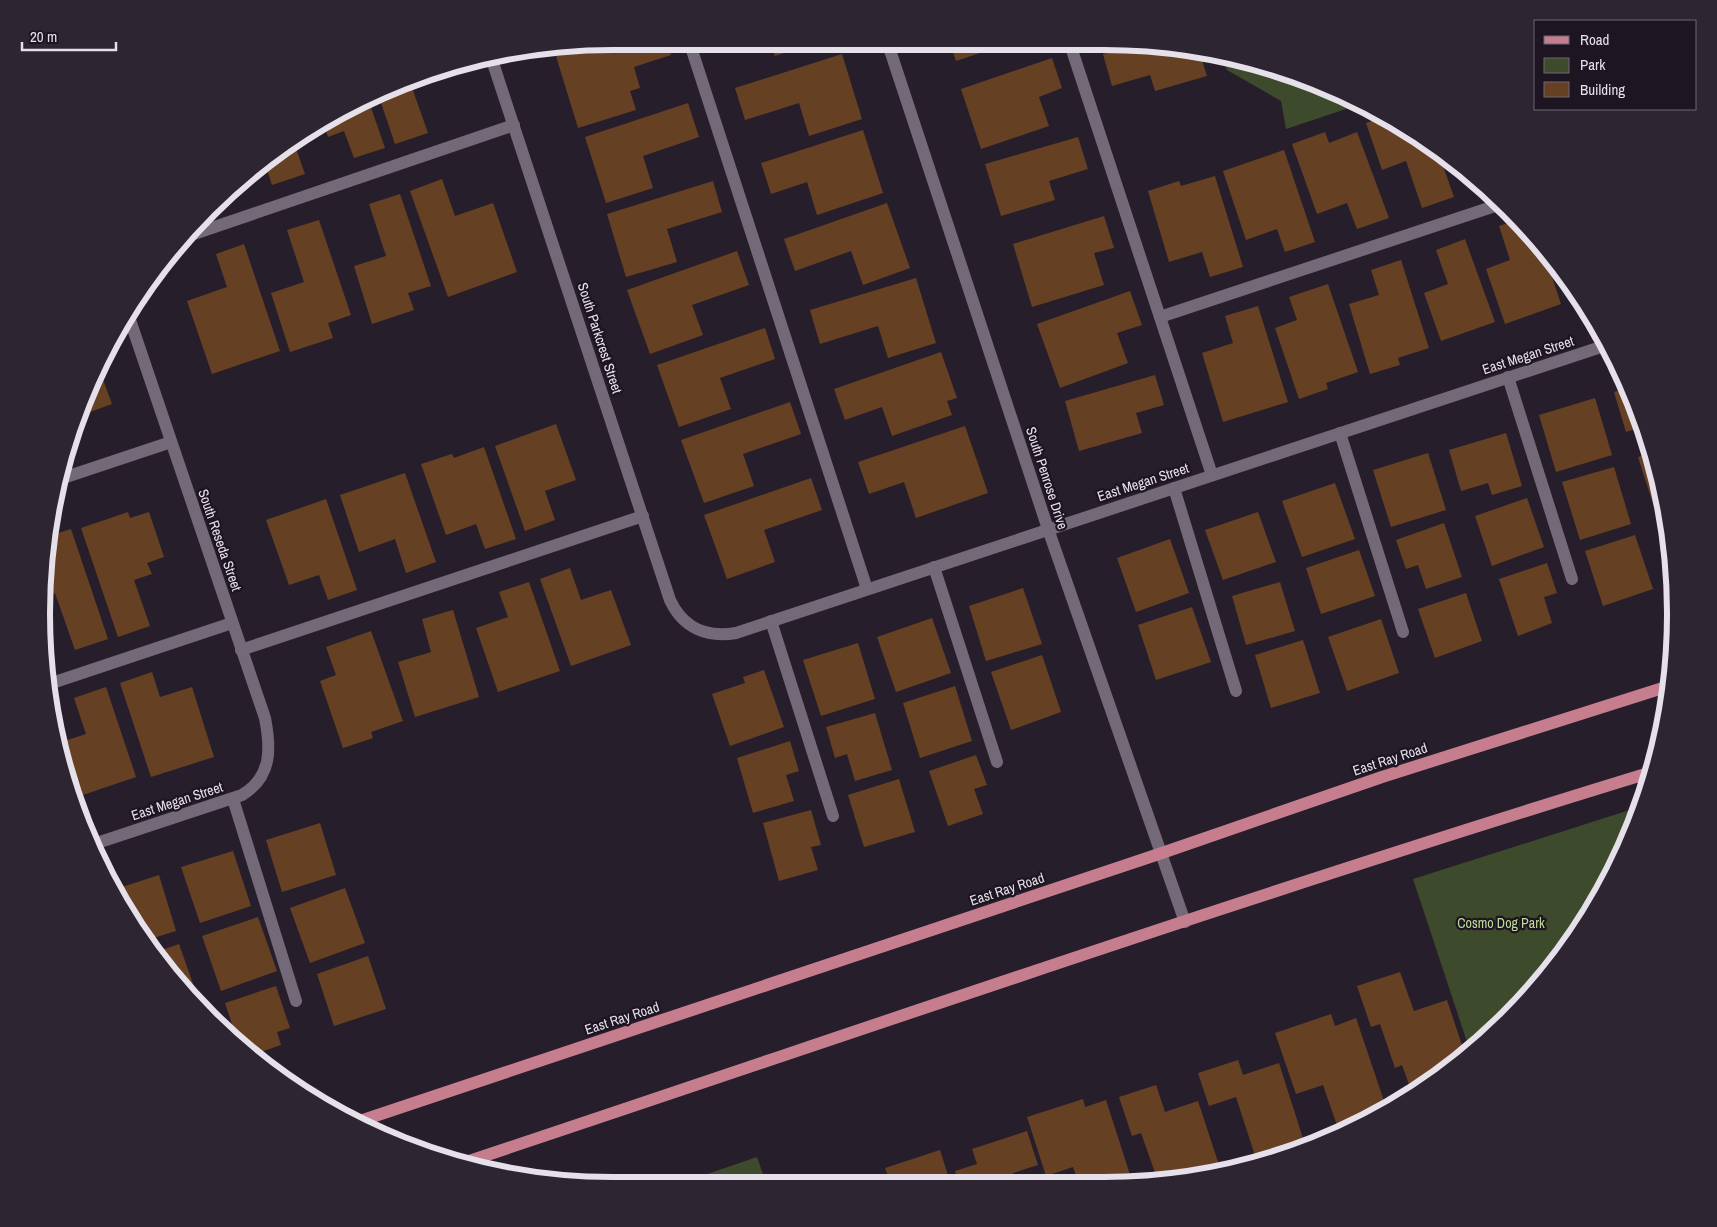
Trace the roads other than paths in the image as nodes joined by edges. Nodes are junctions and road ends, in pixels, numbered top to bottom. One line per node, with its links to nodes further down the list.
1 (692, 50): 21 (street)
2 (890, 50): 18 (street, South Penrose Drive)
3 (1072, 50): 8 (street)
4 (493, 63): 5 (street, South Parkcrest Street)
5 (514, 125): 7 (street); 17 (street, South Parkcrest Street)
6 (1493, 207): 8 (street)
7 (199, 232)
8 (1160, 317): 14 (street)
9 (131, 323): 13 (street, South Reseda Street)
10 (1600, 347): 11 (street, East Megan Street)
11 (1508, 378): 12 (street, East Megan Street); 20 (street)
12 (1340, 433): 14 (street, East Megan Street); 25 (street)
13 (171, 442): 15 (street); 23 (street, South Reseda Street)
14 (1212, 475): 16 (street, East Megan Street)
15 (67, 477)
16 (1174, 488): 18 (street, East Megan Street); 29 (street)
17 (643, 516): 24 (street, South Parkcrest Street); 26 (street)
18 (1048, 529): 19 (street, East Megan Street); 36 (street, South Penrose Drive)
19 (934, 567): 21 (street, East Megan Street); 30 (street)
20 (1572, 580)
21 (868, 589): 22 (street, East Megan Street)
22 (771, 621): 24 (street, East Megan Street); 34 (street)
23 (232, 623): 26 (street, South Reseda Street); 27 (street)
24 (689, 624)
25 (1402, 632)
26 (241, 650): 31 (street, South Reseda Street)
27 (54, 682)
28 (1662, 688): 36 (main road, East Ray Road)
29 (1236, 691)
30 (997, 762)
31 (264, 774): 33 (street, East Megan Street)
32 (1643, 775): 37 (main road)
33 (233, 799): 35 (street, East Megan Street); 38 (street)
34 (833, 816)
35 (99, 842)
36 (1162, 853): 37 (street, South Penrose Drive); 39 (main road, East Ray Road)
37 (1185, 922): 40 (main road)
38 (296, 1001)
39 (365, 1119)
40 (474, 1159)

